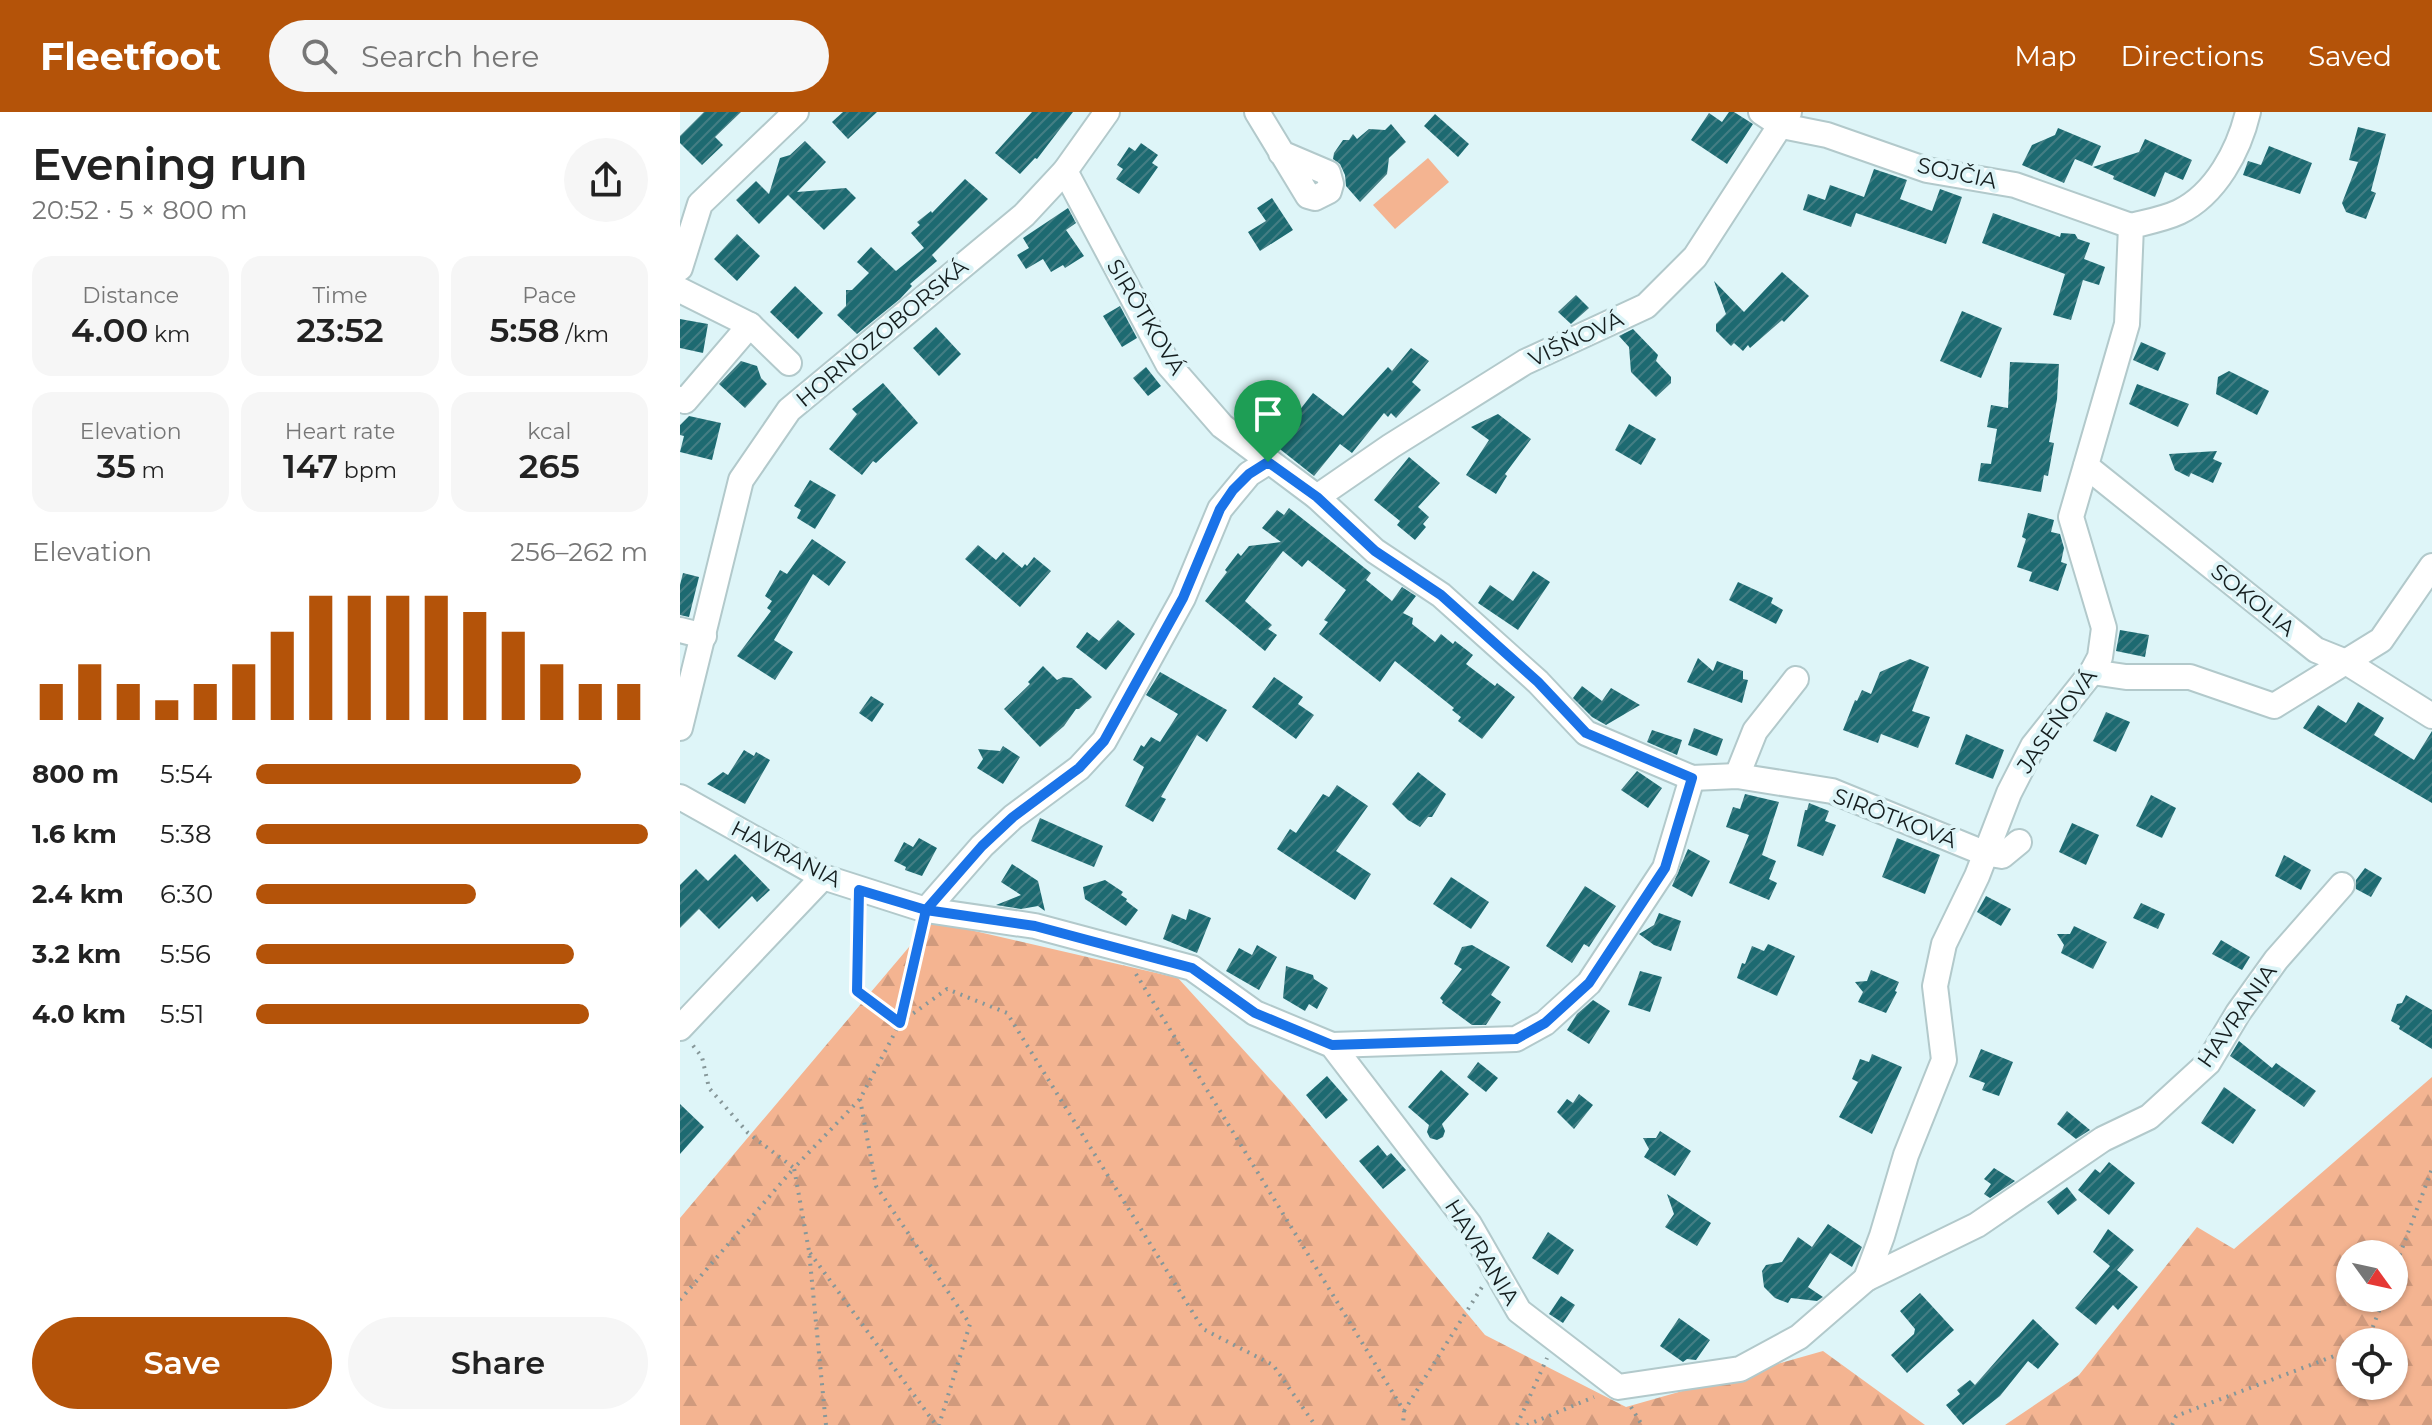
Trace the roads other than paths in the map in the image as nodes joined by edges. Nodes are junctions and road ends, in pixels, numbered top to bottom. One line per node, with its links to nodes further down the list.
1 (796, 112): 9 (street)
2 (1107, 112): 7 (street, HORNOZOBORSKÁ)
3 (1257, 112): 6 (street)
4 (2248, 112): 8 (street)
5 (1778, 117): 8 (street, SOJČIA); 16 (street, VIŠŇOVÁ)
6 (1281, 153)
7 (1065, 171): 14 (street, SIRÔTKOVÁ); 18 (street, HORNOZOBORSKÁ)
8 (2131, 226): 15 (street, JASEŇOVÁ)
9 (680, 268)
10 (680, 290): 11 (street)
11 (750, 325): 12 (street); 13 (street)
12 (789, 363)
13 (680, 399)
14 (1268, 462): 16 (street, SIRÔTKOVÁ); 31 (street)
15 (2086, 466): 19 (street, SOKOLIA); 20 (street, JASEŇOVÁ)
16 (1317, 497): 25 (street, SIRÔTKOVÁ)
17 (2432, 566): 19 (street)
18 (692, 633): 23 (street, HORNOZOBORSKÁ)
19 (2346, 662): 20 (street); 22 (street, SOKOLIA)
20 (2092, 672): 28 (street, JASEŇOVÁ)
21 (1796, 679): 24 (street)
22 (2432, 716)
23 (680, 728)
24 (1737, 776): 25 (street, SIRÔTKOVÁ); 28 (street, SIRÔTKOVÁ)
25 (1692, 778): 33 (street)
26 (680, 797): 29 (street, HAVRANIA)
27 (2019, 842): 28 (street)
28 (1984, 853): 34 (street, JASEŇOVÁ)
29 (823, 877): 31 (street, HAVRANIA); 32 (street)
30 (2342, 885): 34 (street, HAVRANIA)
31 (926, 910): 33 (street, HAVRANIA)
32 (684, 1033)
33 (1332, 1045): 34 (street, HAVRANIA)
34 (1866, 1279)

